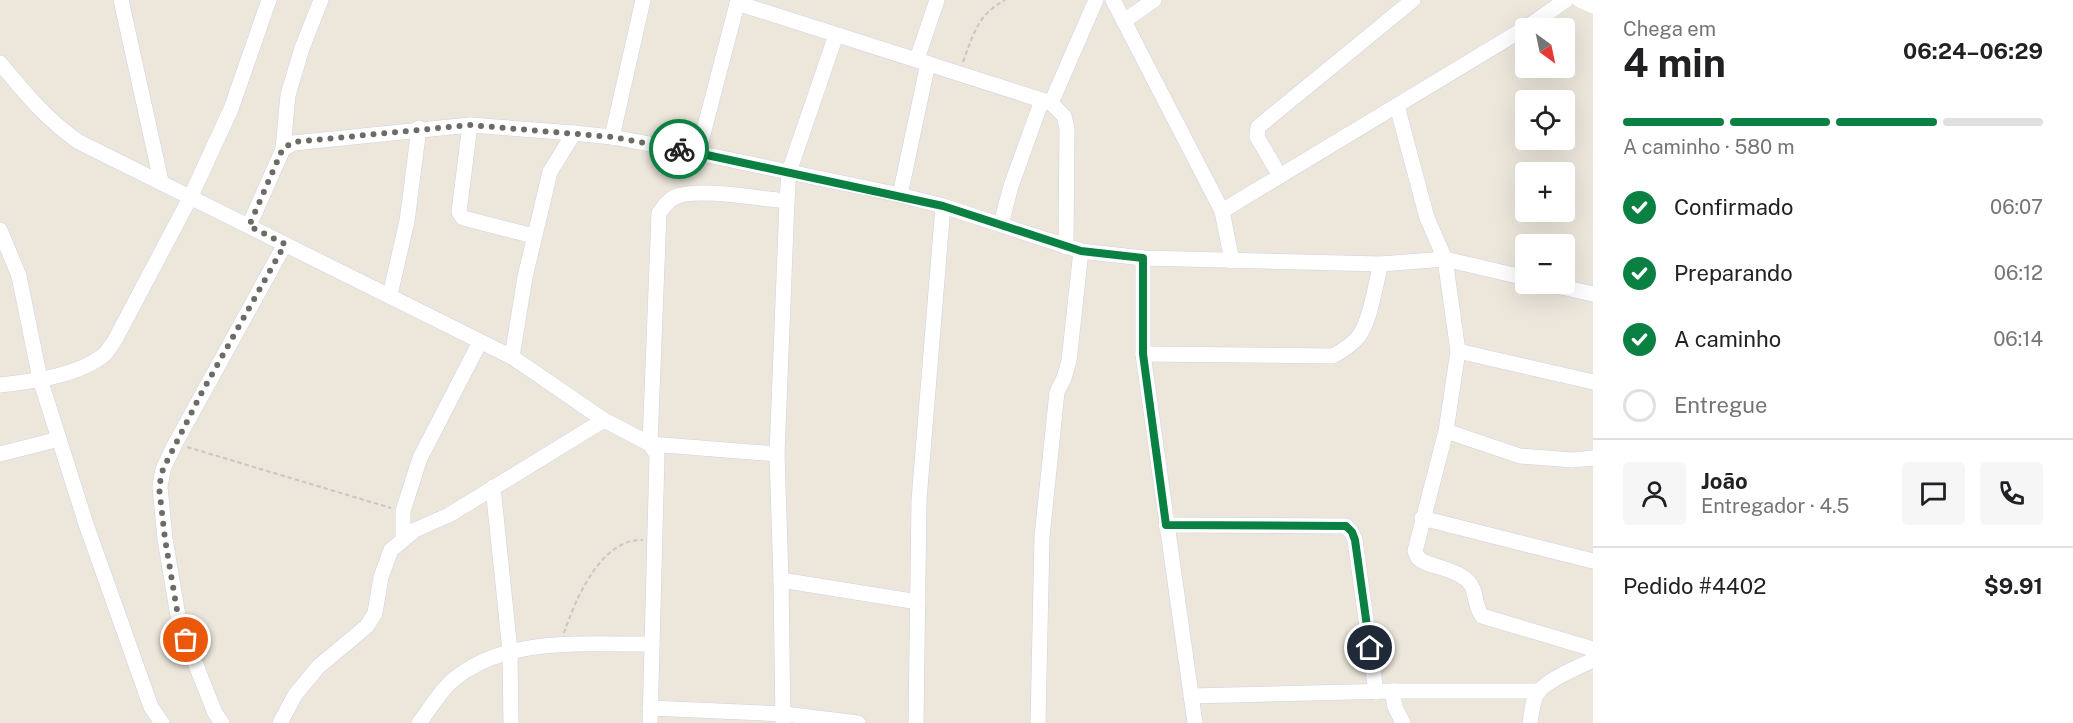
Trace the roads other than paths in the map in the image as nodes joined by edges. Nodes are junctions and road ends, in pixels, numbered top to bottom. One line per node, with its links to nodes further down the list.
1 (121, 0): 28 (street)
2 (269, 0): 30 (street)
3 (321, 0): 24 (street)
4 (643, 0): 23 (street)
5 (937, 0): 16 (street)
6 (1096, 0): 18 (street)
7 (1113, 0): 14 (street)
8 (1154, 0): 14 (street)
9 (1413, 0): 27 (street)
10 (1566, 0): 19 (street)
11 (1579, 0): 13 (street)
12 (737, 2): 15 (street); 25 (street)
13 (1593, 6)
14 (1124, 21): 33 (street)
15 (836, 35): 16 (street); 26 (street)
16 (923, 61): 18 (street); 29 (street)
17 (0, 63): 28 (street)
18 (1046, 102): 34 (street); 39 (street)
19 (1397, 106): 27 (street); 42 (street)
20 (470, 125): 21 (street); 22 (street); 37 (street)
21 (419, 128): 24 (street); 48 (street)
22 (574, 133): 23 (street); 37 (street)
23 (612, 137): 25 (street)
24 (283, 148): 35 (street)
25 (698, 153): 26 (street)
26 (789, 172): 29 (street); 31 (street)
27 (1280, 176): 33 (street)
28 (161, 181): 30 (street)
29 (900, 195): 32 (street)
30 (190, 198): 35 (street); 53 (street)
31 (787, 201): 59 (street); 61 (street)
32 (943, 206): 34 (street); 69 (street)
33 (1222, 211): 43 (street)
34 (1001, 224): 39 (street)
35 (249, 226): 38 (street)
36 (0, 230): 53 (street)
37 (534, 236): 52 (street)
38 (285, 244): 48 (street); 81 (street)
39 (1066, 246): 40 (street)
40 (1081, 251): 41 (street); 87 (street)
41 (1143, 258): 43 (street); 51 (street)
42 (1444, 259): 44 (street); 45 (street); 50 (street)
43 (1232, 261): 44 (street)
44 (1381, 264): 51 (street)
45 (1515, 275)
46 (1575, 290): 47 (street)
47 (1593, 294)
48 (390, 295): 49 (street)
49 (480, 342): 52 (street); 66 (street)
50 (1458, 351): 54 (street); 57 (street)
51 (1143, 354): 65 (street)
52 (512, 357): 56 (street)
53 (40, 380): 55 (street); 58 (street)
54 (1593, 382)
55 (0, 385)
56 (604, 420): 59 (street); 63 (street)
57 (1446, 431): 62 (street); 64 (street)
58 (59, 439): 60 (street); 80 (street)
59 (650, 444): 61 (street); 70 (street)
60 (0, 454)
61 (777, 454): 68 (street)
62 (1593, 458)
63 (493, 486): 66 (street); 72 (street)
64 (1422, 518): 67 (street); 71 (street)
65 (1166, 525): 76 (street); 77 (street)
66 (403, 539): 82 (street)
67 (1593, 561)
68 (782, 580): 69 (street); 79 (street)
69 (918, 602): 86 (street)
70 (652, 644): 72 (street); 78 (street)
71 (1593, 649)
72 (510, 651): 83 (street); 84 (street)
73 (1593, 660): 75 (street)
74 (1392, 691): 75 (street); 76 (street); 89 (street)
75 (1539, 691): 90 (street)
76 (1376, 692): 77 (street)
77 (1191, 696): 88 (street)
78 (650, 715): 79 (street)
79 (783, 719): 85 (street)
80 (162, 723)
81 (222, 723)
82 (280, 723)
83 (419, 723)
84 (511, 723)
85 (858, 723)
86 (916, 723)
87 (1038, 723)
88 (1195, 723)
89 (1403, 723)
90 (1530, 723)

